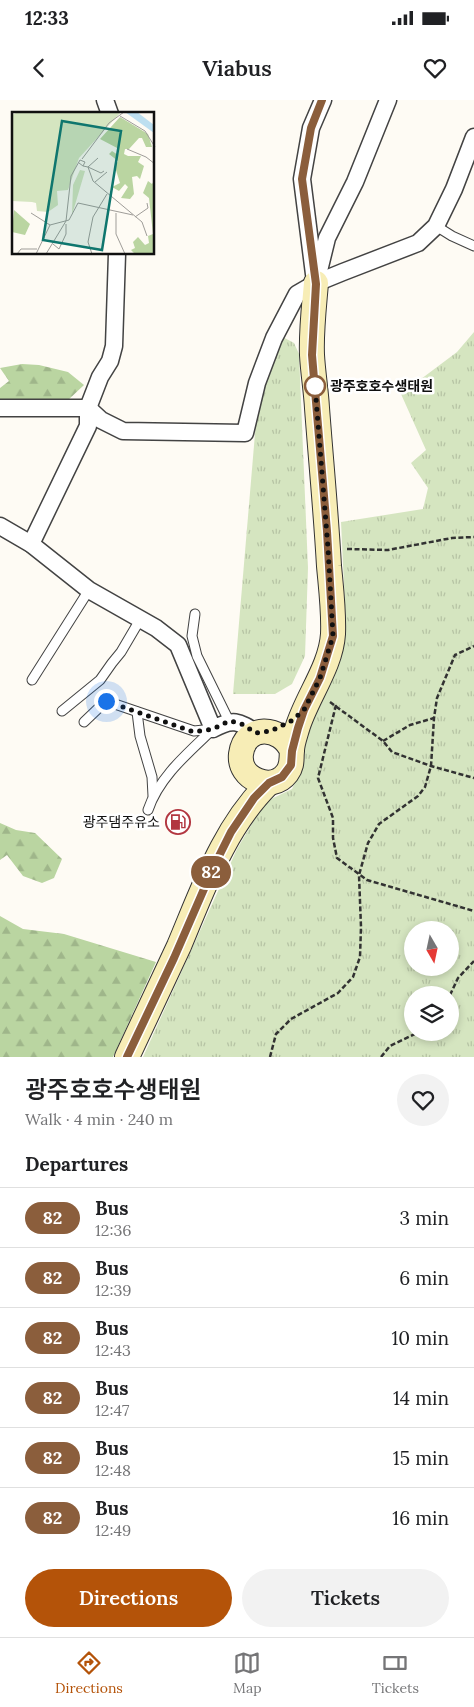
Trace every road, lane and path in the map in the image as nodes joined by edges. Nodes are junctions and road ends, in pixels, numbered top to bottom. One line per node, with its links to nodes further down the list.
1 (105, 100): 4 (street)
2 (322, 100): 9 (street)
3 (388, 100): 9 (street)
4 (109, 112)
5 (474, 137): 6 (street)
6 (436, 226): 7 (lane); 9 (street)
7 (474, 246)
8 (117, 255): 11 (street)
9 (316, 284): 11 (street); 15 (main road)
10 (0, 408): 11 (street)
11 (88, 408): 14 (street)
12 (0, 526): 14 (street)
13 (474, 538): 15 (path)
14 (31, 544): 16 (street)
15 (328, 548): 21 (main road)
16 (90, 590): 18 (street); 20 (lane)
17 (195, 614): 26 (lane)
18 (141, 618): 23 (lane); 28 (street)
19 (474, 646): 25 (path)
20 (32, 680)
21 (308, 702): 22 (path); 30 (main road); 31 (main road)
22 (336, 705): 29 (path); 38 (path)
23 (62, 712)
24 (137, 712): 27 (lane); 28 (lane); 35 (lane)
25 (434, 718): 29 (path); 32 (path)
26 (229, 721): 28 (street); 30 (street)
27 (84, 722)
28 (213, 729): 35 (lane)
29 (384, 741): 32 (path)
30 (253, 746): 31 (main road); 34 (main road); 37 (main road)
31 (292, 751): 34 (main road)
32 (431, 766): 33 (path); 38 (path)
33 (474, 778)
34 (269, 783): 37 (main road)
35 (153, 796): 36 (lane)
36 (148, 810)
37 (242, 815): 43 (main road)
38 (359, 875): 39 (path); 44 (path)
39 (474, 911)
40 (474, 961): 41 (path)
41 (454, 986)
42 (404, 1039): 45 (path)
43 (127, 1057)
44 (270, 1057)
45 (381, 1057)

